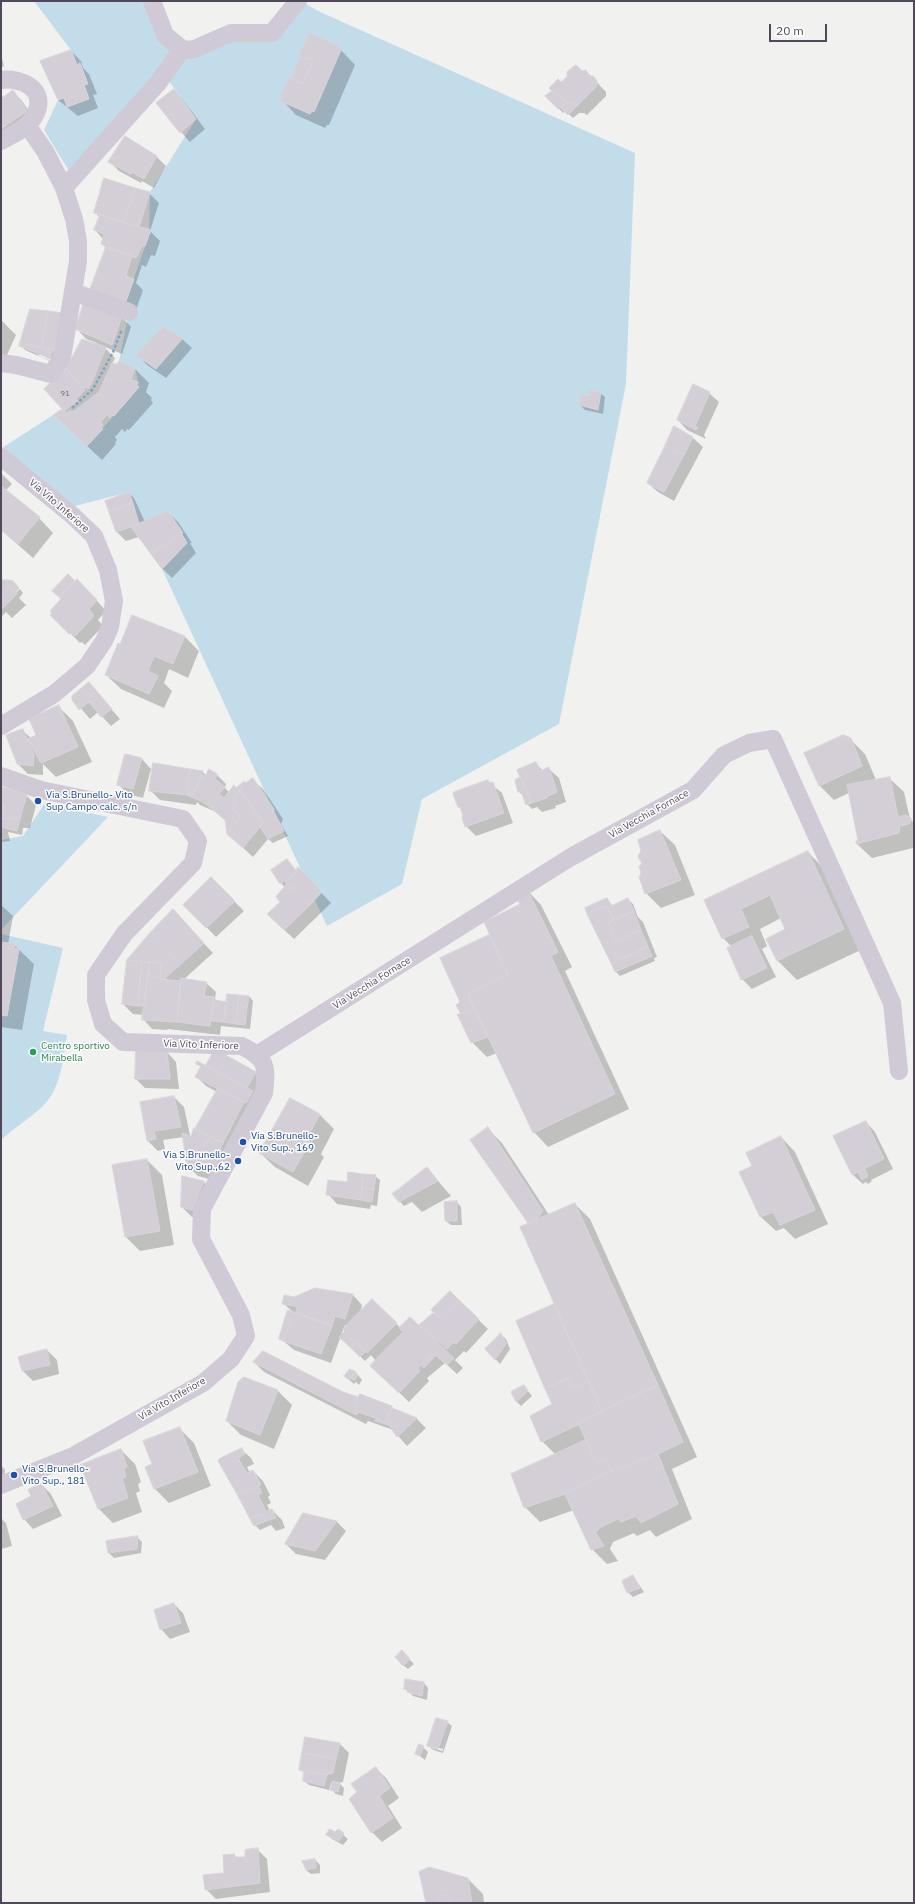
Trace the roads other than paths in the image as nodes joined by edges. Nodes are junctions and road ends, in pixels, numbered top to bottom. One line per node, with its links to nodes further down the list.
1 (152, 1): 3 (street)
2 (298, 1): 3 (street)
3 (182, 49): 7 (street)
4 (1, 80): 5 (street)
5 (27, 125): 6 (street); 7 (street)
6 (1, 142)
7 (64, 188): 8 (street)
8 (73, 292): 9 (street); 10 (street)
9 (129, 312)
10 (1, 363)
11 (1, 457): 12 (street, Via Vito Inferiore)
12 (1, 726)
13 (1, 776): 14 (street, Via Vito Inferiore)
14 (258, 1054): 15 (street, Via Vecchia Fornace); 16 (street, Via Vito Inferiore)
15 (899, 1071)
16 (1, 1485)

